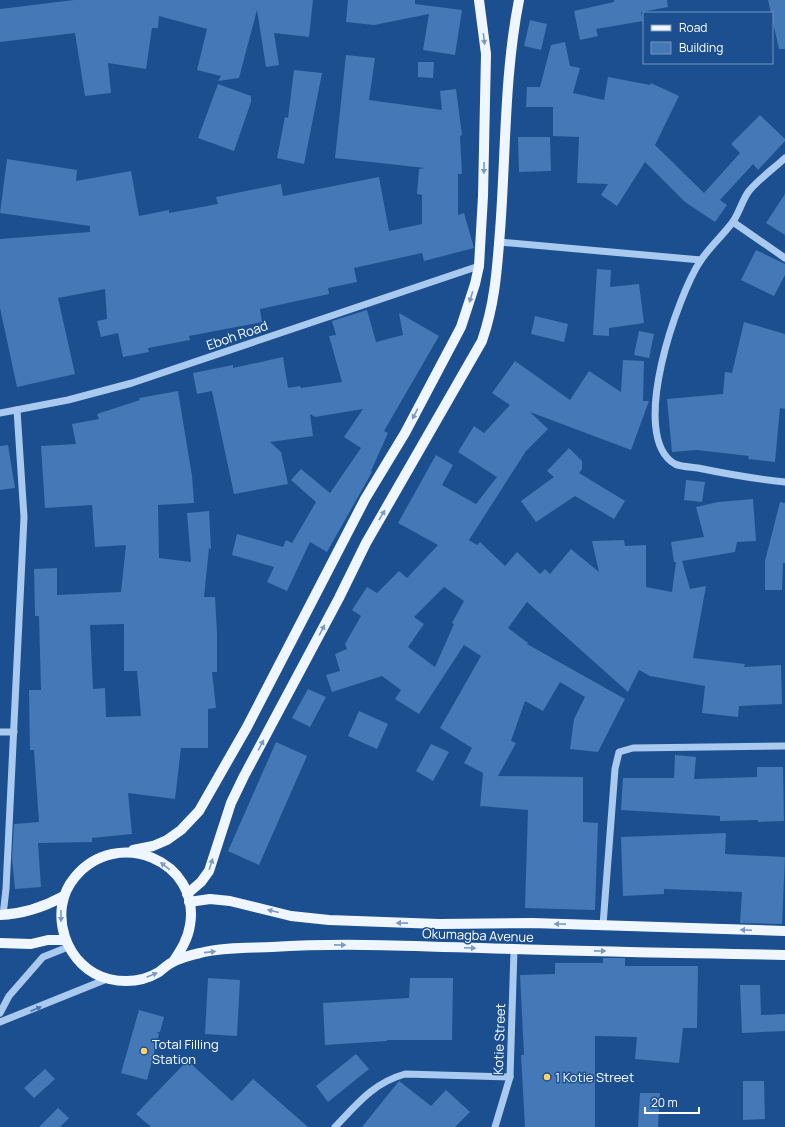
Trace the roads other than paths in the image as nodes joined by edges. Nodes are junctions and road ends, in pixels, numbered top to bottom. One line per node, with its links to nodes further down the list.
1 (479, 0): 8 (main road, one-way to 8)
2 (519, 0): 5 (main road)
3 (785, 158): 4 (street)
4 (733, 222): 6 (street); 7 (street)
5 (499, 242): 7 (street); 17 (main road, one-way to 5)
6 (785, 258)
7 (701, 260): 11 (street)
8 (479, 266): 9 (street, Eboh Road); 15 (main road, one-way to 15)
9 (17, 410): 10 (street, Eboh Road); 13 (street)
10 (0, 413)
11 (785, 482)
12 (0, 732): 13 (street)
13 (14, 732): 18 (street)
14 (785, 746): 19 (street)
15 (125, 852): 16 (main road); 17 (main road, one-way to 15)
16 (64, 896): 18 (main road); 22 (main road, one-way to 22)
17 (188, 898): 19 (main road, Okumagba Avenue, one-way to 17); 25 (main road)
18 (1, 915)
19 (603, 925): 20 (main road, Okumagba Avenue, one-way to 19)
20 (785, 931)
21 (2, 943): 22 (main road)
22 (67, 944): 26 (main road); 27 (street)
23 (514, 950): 24 (main road, Okumagba Avenue, one-way to 24); 25 (main road, Okumagba Avenue, one-way to 23); 29 (street, Kotie Street)
24 (785, 955)
25 (173, 962): 26 (main road, one-way to 25)
26 (107, 979): 28 (street, one-way to 26)
27 (0, 1013)
28 (0, 1022)
29 (510, 1077): 30 (street); 31 (street, Kotie Street)
30 (335, 1127)
31 (495, 1127)

